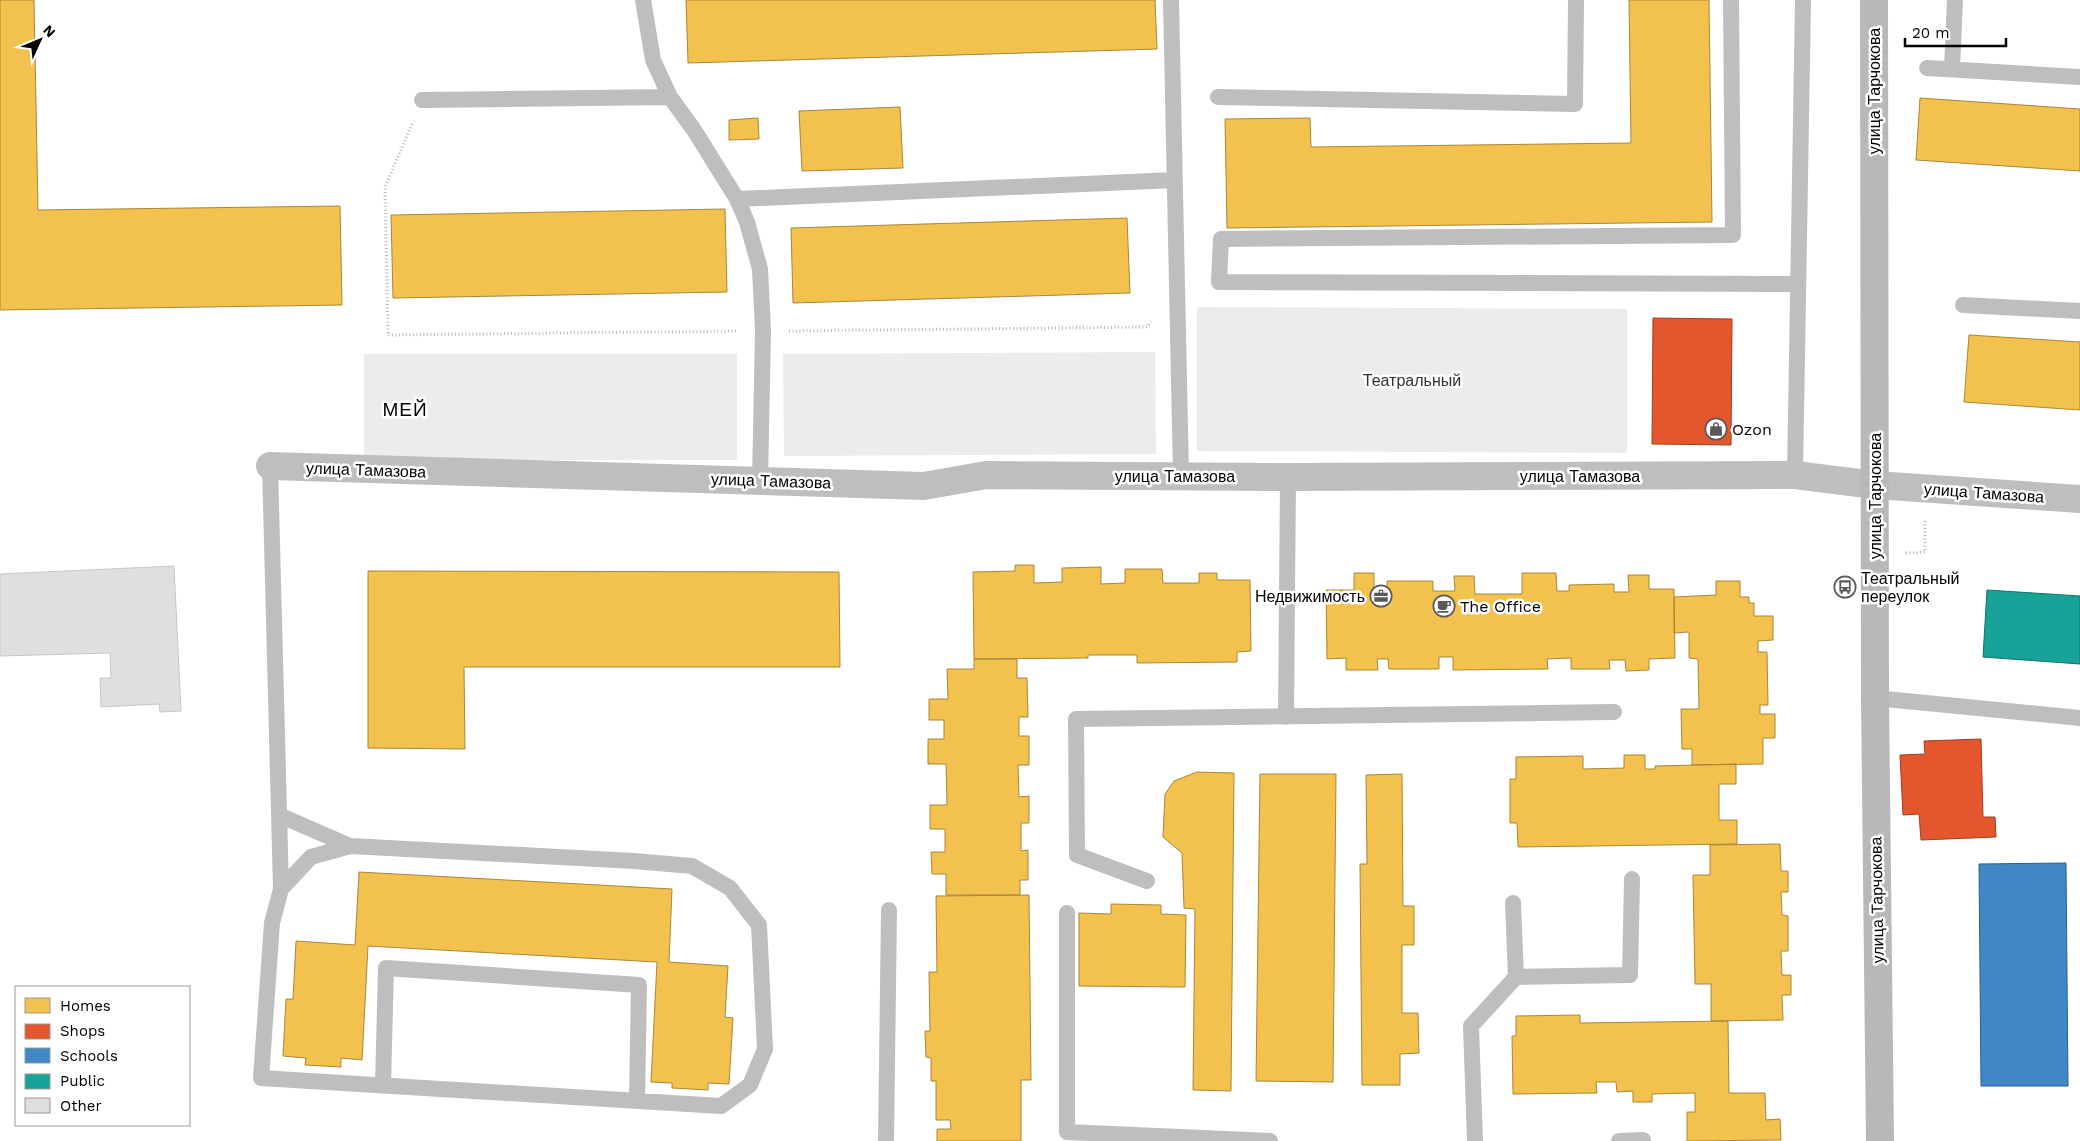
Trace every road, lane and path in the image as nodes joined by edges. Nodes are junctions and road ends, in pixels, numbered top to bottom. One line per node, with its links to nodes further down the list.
1 (643, 0): 11 (lane)
2 (1171, 0): 14 (lane)
3 (1576, 0): 12 (lane)
4 (1731, 0): 16 (lane)
5 (1803, 0): 16 (lane)
6 (1874, 0): 26 (street, улица Тарчокова)
7 (1955, 0): 9 (lane)
8 (1927, 68): 9 (lane)
9 (1952, 69): 10 (lane)
10 (2080, 77)
11 (670, 97): 13 (lane); 15 (lane)
12 (1218, 97)
13 (422, 100): 20 (path)
14 (1175, 180): 15 (lane); 17 (lane)
15 (737, 199): 20 (lane)
16 (1798, 284): 23 (lane)
17 (1178, 291): 20 (path); 22 (lane)
18 (1963, 305): 19 (lane)
19 (2080, 312)
20 (763, 331): 25 (lane)
21 (270, 466): 25 (street, улица Тамазова); 34 (lane)
22 (1181, 476): 24 (street, улица Тамазова); 25 (street, улица Тамазова)
23 (1795, 476): 24 (street, улица Тамазова); 26 (street, улица Тамазова)
24 (1288, 477): 32 (lane)
25 (760, 481)
26 (1875, 485): 27 (street, улица Тамазова); 30 (street, улица Тарчокова)
27 (2080, 499)
28 (1924, 512): 29 (path)
29 (1902, 553)
30 (1875, 698): 33 (lane); 51 (street, улица Тарчокова)
31 (1614, 712): 32 (lane)
32 (1286, 717): 37 (lane)
33 (2080, 718)
34 (279, 815): 35 (lane); 38 (lane)
35 (350, 846): 38 (lane); 44 (lane)
36 (1632, 879): 42 (lane)
37 (1146, 881)
38 (281, 889): 43 (lane)
39 (1513, 903): 42 (lane)
40 (889, 910): 47 (lane)
41 (1067, 913): 45 (lane)
42 (1516, 977): 49 (lane)
43 (383, 1085): 44 (lane); 44 (lane)
44 (637, 1101)
45 (1066, 1136): 48 (lane)
46 (1643, 1140): 50 (lane)
47 (886, 1141)
48 (1270, 1141)
49 (1475, 1141)
50 (1619, 1141)
51 (1880, 1141)

